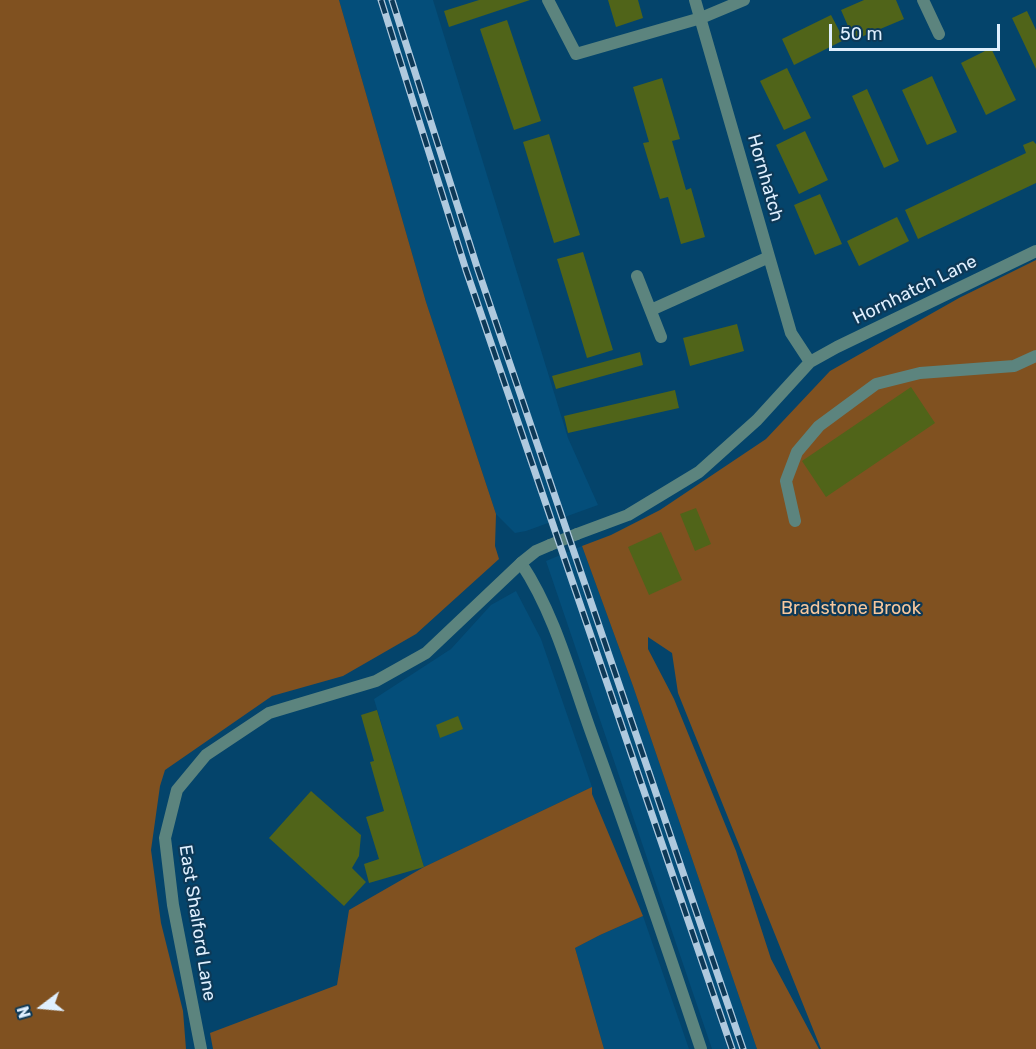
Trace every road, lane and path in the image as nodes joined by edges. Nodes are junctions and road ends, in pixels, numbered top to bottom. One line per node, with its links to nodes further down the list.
1 (548, 0): 5 (street)
2 (695, 0): 5 (street, Hornhatch)
3 (744, 0): 5 (street)
4 (923, 0): 6 (street)
5 (701, 18): 8 (street, Hornhatch)
6 (939, 34)
7 (1036, 251): 13 (street, Hornhatch Lane)
8 (769, 257): 10 (street); 13 (street, Hornhatch)
9 (637, 276): 10 (street)
10 (651, 310): 11 (street)
11 (661, 337)
12 (1036, 356): 14 (street)
13 (810, 362): 15 (street, East Shalford Lane)
14 (795, 521)
15 (521, 563): 16 (street, East Shalford Lane); 17 (street)
16 (201, 1049)
17 (701, 1049)

